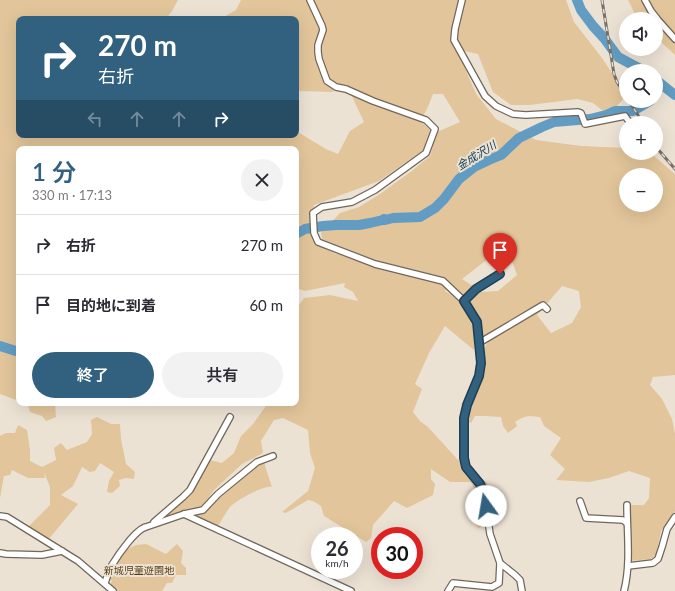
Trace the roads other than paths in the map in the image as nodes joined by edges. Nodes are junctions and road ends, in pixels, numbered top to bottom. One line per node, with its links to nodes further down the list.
1 (310, 0): 7 (street)
2 (462, 0): 5 (street)
3 (645, 0): 4 (street)
4 (675, 39)
5 (619, 117)
6 (500, 274): 7 (street)
7 (464, 301): 9 (street)
8 (547, 309): 9 (street)
9 (479, 343): 21 (street)
10 (230, 417): 18 (street)
11 (273, 456): 14 (street)
12 (580, 501): 17 (street)
13 (627, 505): 17 (street)
14 (184, 514): 18 (street); 25 (street)
15 (0, 516): 19 (street)
16 (675, 517): 22 (street)
17 (627, 523): 22 (street)
18 (151, 525): 23 (street)
19 (62, 551): 20 (street); 23 (street)
20 (0, 553)
21 (500, 563): 26 (street); 27 (street)
22 (628, 566): 28 (street)
23 (105, 583): 24 (street)
24 (113, 591)
25 (351, 591)
26 (448, 591)
27 (522, 591)
28 (624, 591)

